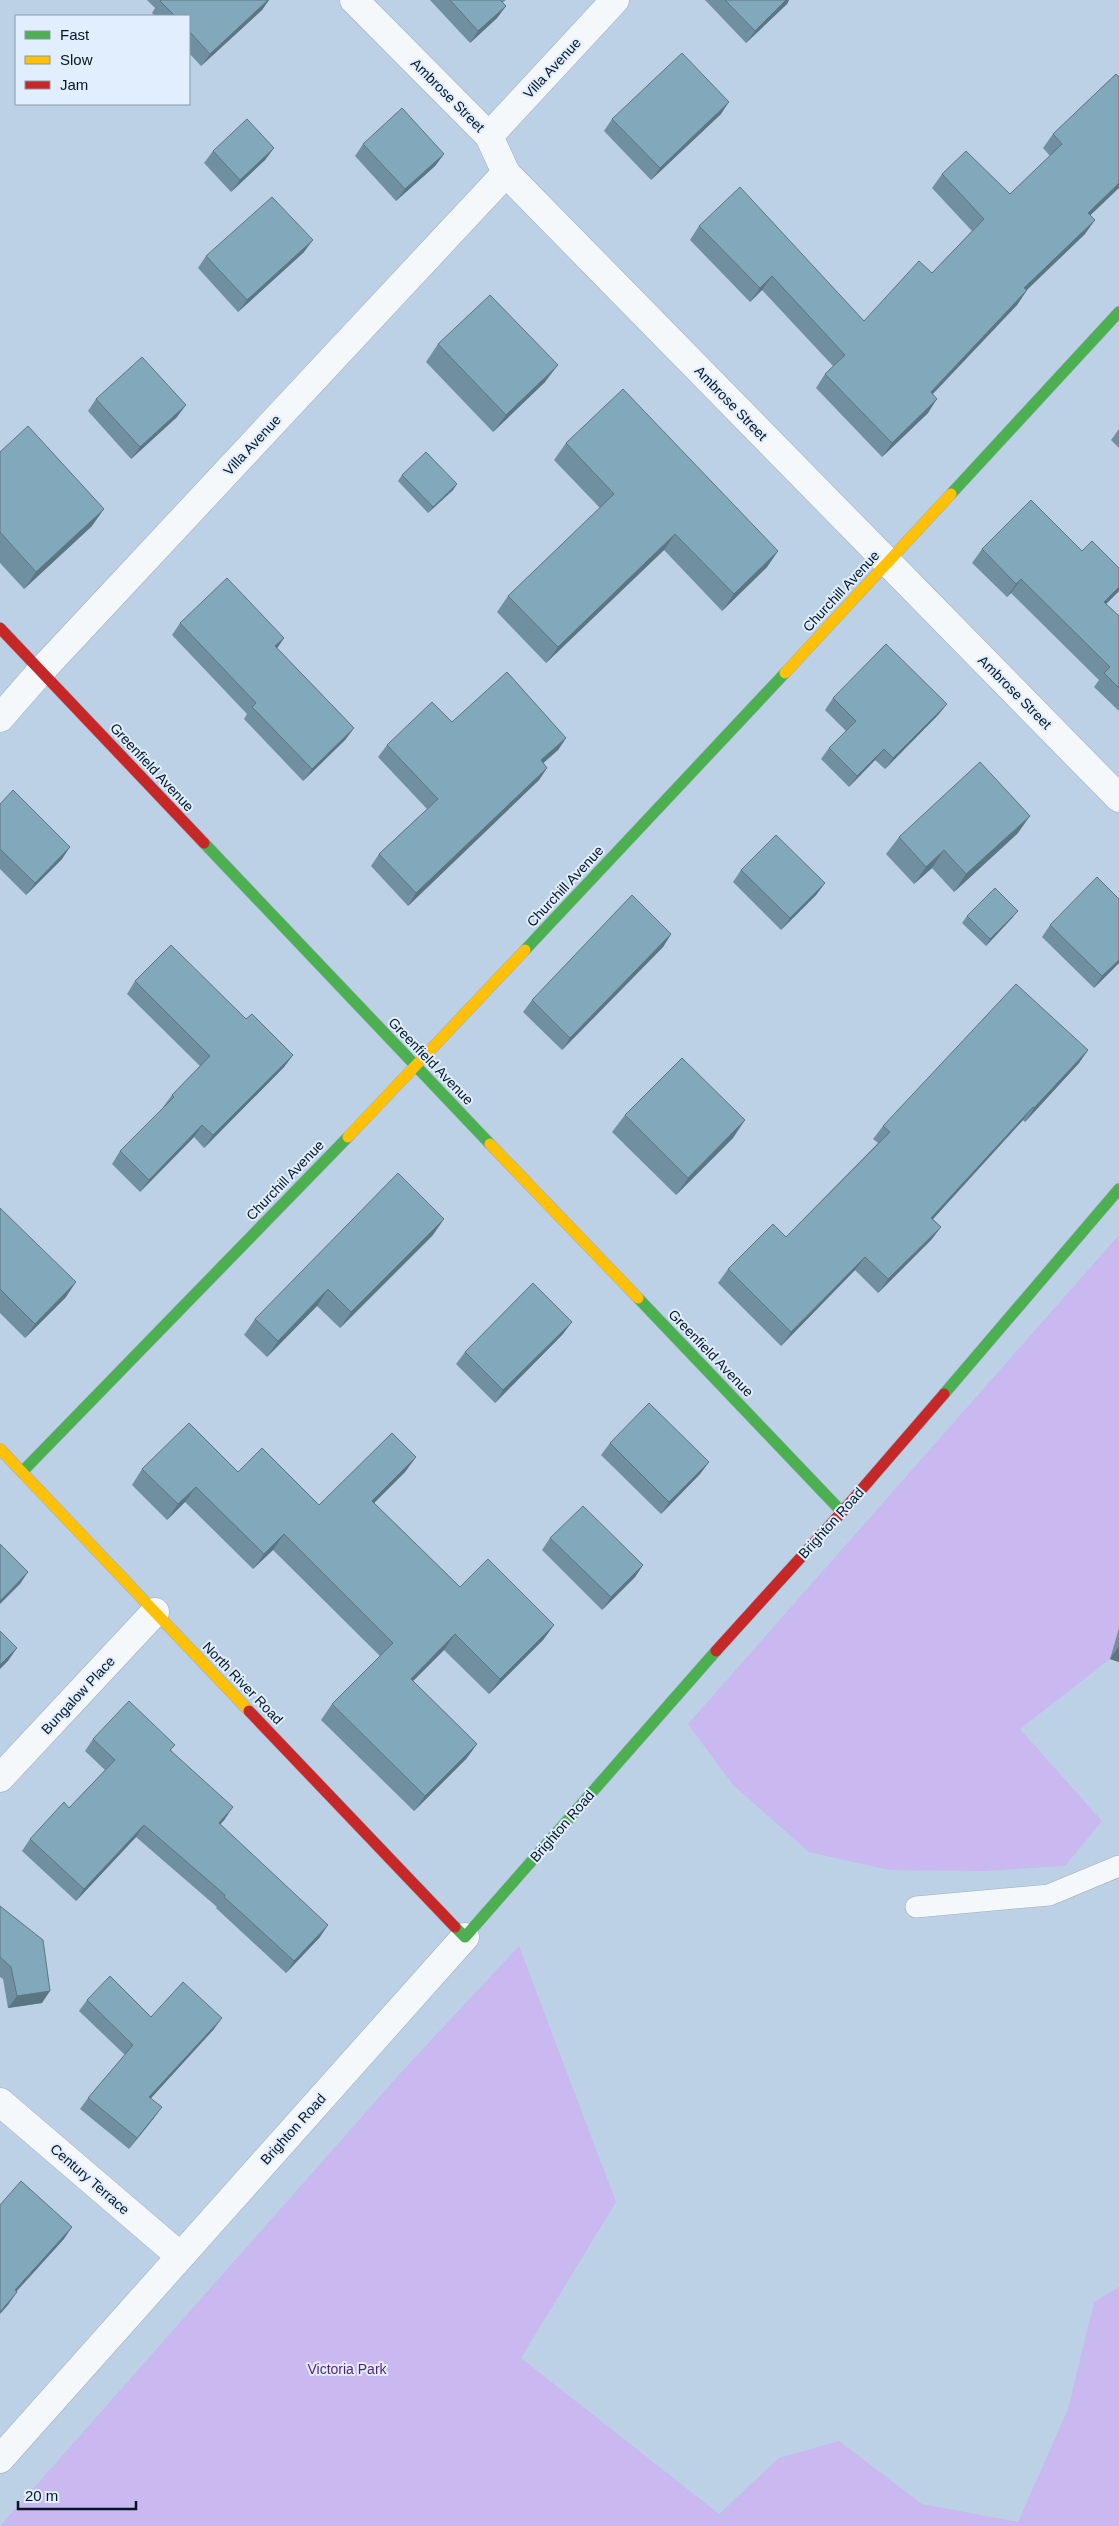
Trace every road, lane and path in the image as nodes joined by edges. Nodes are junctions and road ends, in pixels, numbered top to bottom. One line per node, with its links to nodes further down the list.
1 (354, 0): 3 (street, Ambrose Street)
2 (615, 0): 3 (street, Villa Avenue)
3 (489, 136): 4 (street, Ambrose Street)
4 (506, 173): 6 (street, Ambrose Street); 8 (street, Villa Avenue)
5 (1119, 312): 6 (street, Churchill Avenue)
6 (888, 563): 10 (street, Ambrose Street); 11 (street, Churchill Avenue)
7 (0, 628): 8 (street, Greenfield Avenue)
8 (41, 671): 9 (street, Villa Avenue); 11 (street, Greenfield Avenue)
9 (0, 718)
10 (1119, 798)
11 (416, 1067): 14 (street, Churchill Avenue); 15 (street, Greenfield Avenue)
12 (1119, 1189): 15 (street, Brighton Road)
13 (0, 1449): 14 (street, North River Road)
14 (22, 1472): 16 (street, North River Road)
15 (842, 1512): 20 (street, Brighton Road)
16 (155, 1612): 17 (street, Bungalow Place); 20 (street, North River Road)
17 (0, 1778)
18 (1119, 1866): 19 (lane)
19 (916, 1908)
20 (465, 1937): 22 (street, Brighton Road)
21 (0, 2102): 22 (street, Century Terrace)
22 (180, 2256): 23 (street, Brighton Road)
23 (0, 2459)

